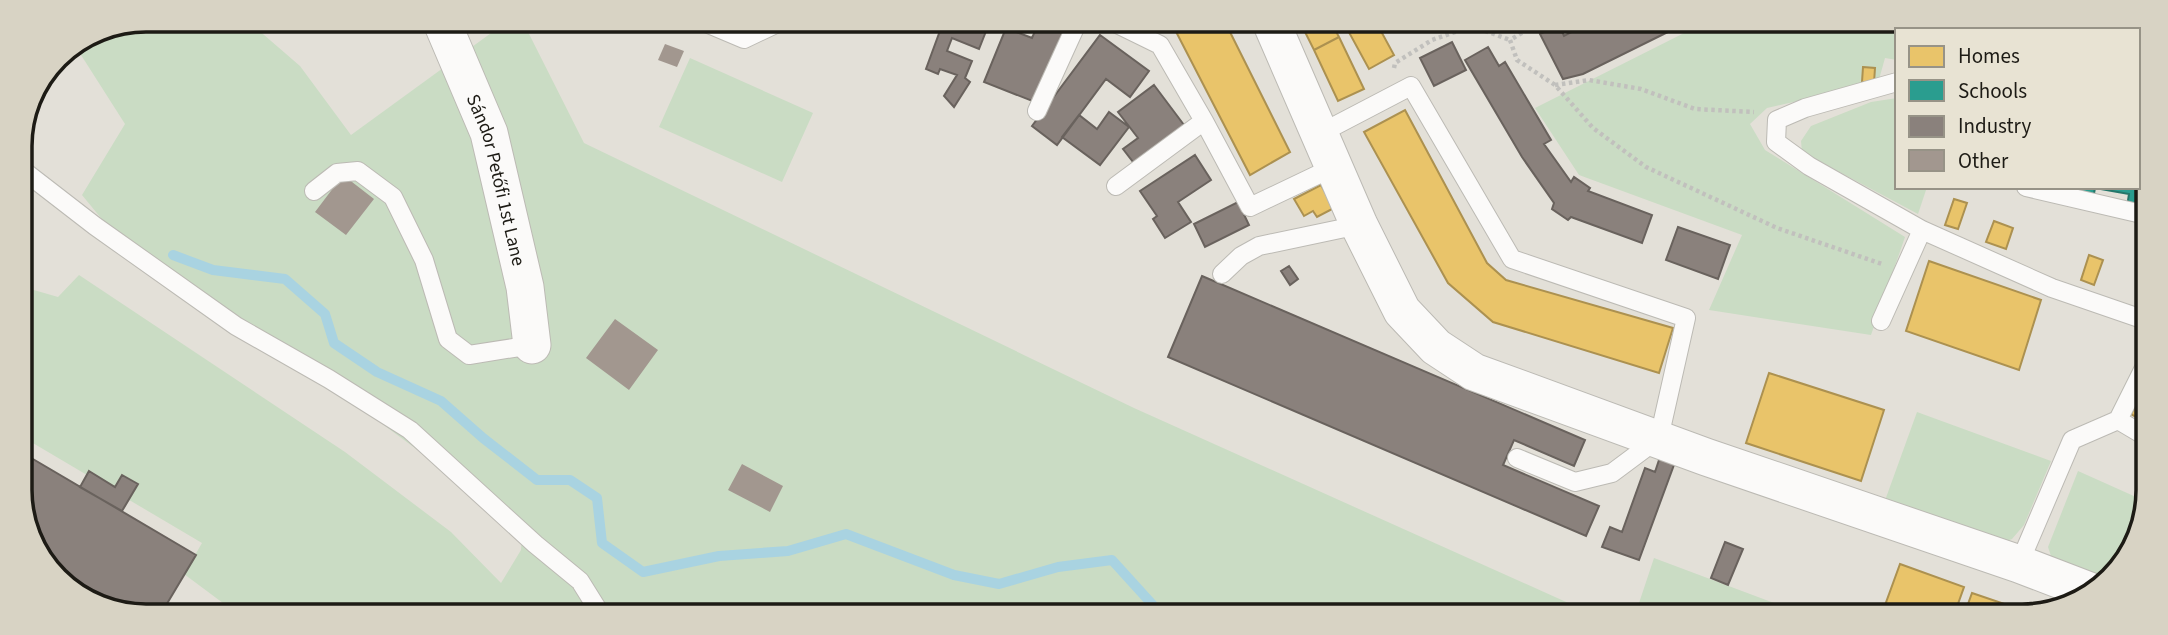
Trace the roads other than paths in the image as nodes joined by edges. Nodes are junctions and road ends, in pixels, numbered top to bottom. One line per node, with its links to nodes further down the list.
1 (447, 32): 22 (street, Sándor Petőfi 1st Lane)
2 (727, 32): 3 (lane)
3 (759, 32)
4 (1073, 32): 8 (lane)
5 (1133, 32): 9 (lane)
6 (1275, 32): 10 (street)
7 (1895, 83): 18 (lane)
8 (1037, 111)
9 (1204, 121): 11 (lane); 13 (lane)
10 (1321, 134): 11 (street); 26 (lane)
11 (1334, 167): 17 (street)
12 (32, 177): 30 (lane)
13 (1116, 187)
14 (2035, 189): 16 (lane)
15 (314, 191): 22 (lane)
16 (2136, 213)
17 (1359, 225): 19 (lane); 26 (street)
18 (1922, 230): 20 (lane); 21 (lane)
19 (1222, 274)
20 (2136, 317)
21 (1881, 321)
22 (532, 345)
23 (2136, 384): 24 (lane)
24 (2118, 420): 25 (lane); 28 (lane)
25 (2136, 431)
26 (1658, 439): 27 (lane); 28 (street)
27 (1517, 458)
28 (2019, 565): 29 (street)
29 (2080, 587)
30 (595, 604)

